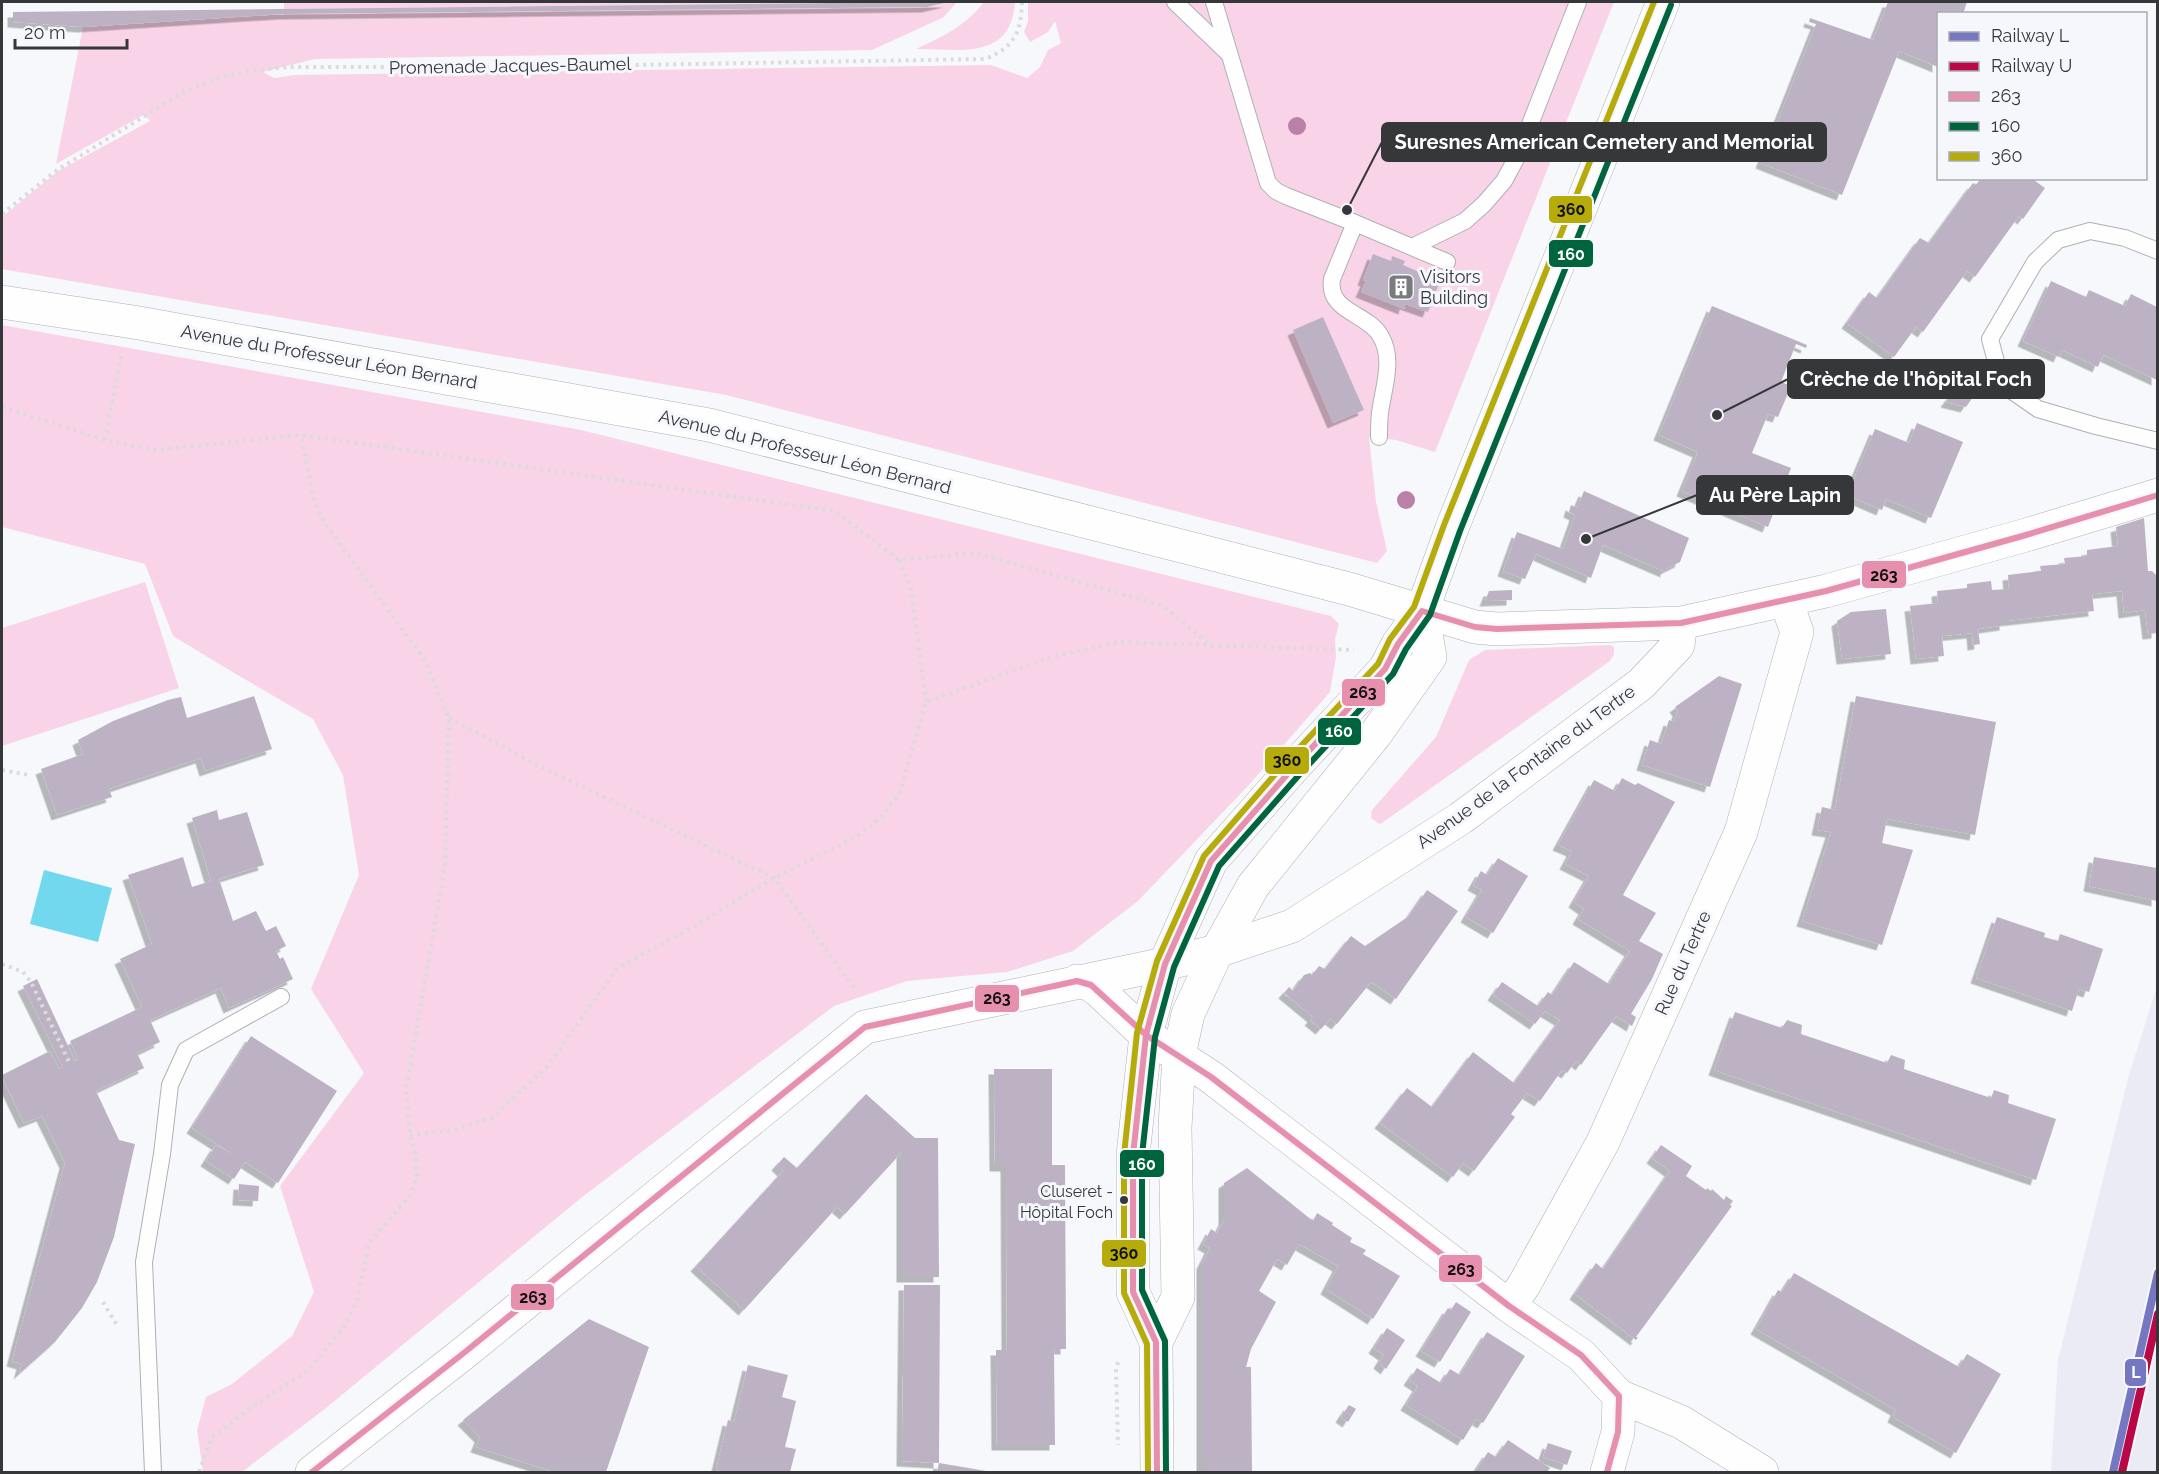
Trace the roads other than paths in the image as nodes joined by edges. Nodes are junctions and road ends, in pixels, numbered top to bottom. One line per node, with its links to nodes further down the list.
1 (1175, 2): 5 (lane)
2 (1214, 2): 5 (lane)
3 (1578, 2): 7 (lane)
4 (1663, 2): 15 (street)
5 (1230, 55): 6 (lane)
6 (1355, 223): 7 (lane); 11 (lane)
7 (1412, 247): 9 (lane)
8 (2157, 251): 12 (lane)
9 (1447, 262)
10 (2, 302): 15 (street, Avenue du Professeur Léon Bernard)
11 (1379, 437)
12 (2157, 441)
13 (2157, 495): 14 (street, Avenue du Professeur Léon Bernard)
14 (1786, 601): 16 (street, Avenue du Professeur Léon Bernard); 23 (street, Rue du Tertre)
15 (1422, 611): 16 (street, Avenue du Professeur Léon Bernard); 17 (street); 18 (street)
16 (1681, 623): 17 (street, Avenue de la Fontaine du Tertre)
17 (1217, 951): 18 (street, Avenue de la Fontaine du Tertre); 22 (street)
18 (1165, 964): 19 (street, Avenue de la Fontaine du Tertre); 21 (street)
19 (1077, 981): 21 (street); 27 (street, Avenue de la Fontaine du Tertre)
20 (281, 997): 26 (lane)
21 (1146, 1035): 22 (street); 24 (street)
22 (1179, 1055): 23 (street); 24 (street)
23 (1509, 1306): 25 (street)
24 (1156, 1342): 28 (street)
25 (1619, 1396): 29 (street); 30 (street)
26 (153, 1473)
27 (312, 1473)
28 (1157, 1473)
29 (1607, 1473)
30 (1762, 1473)

